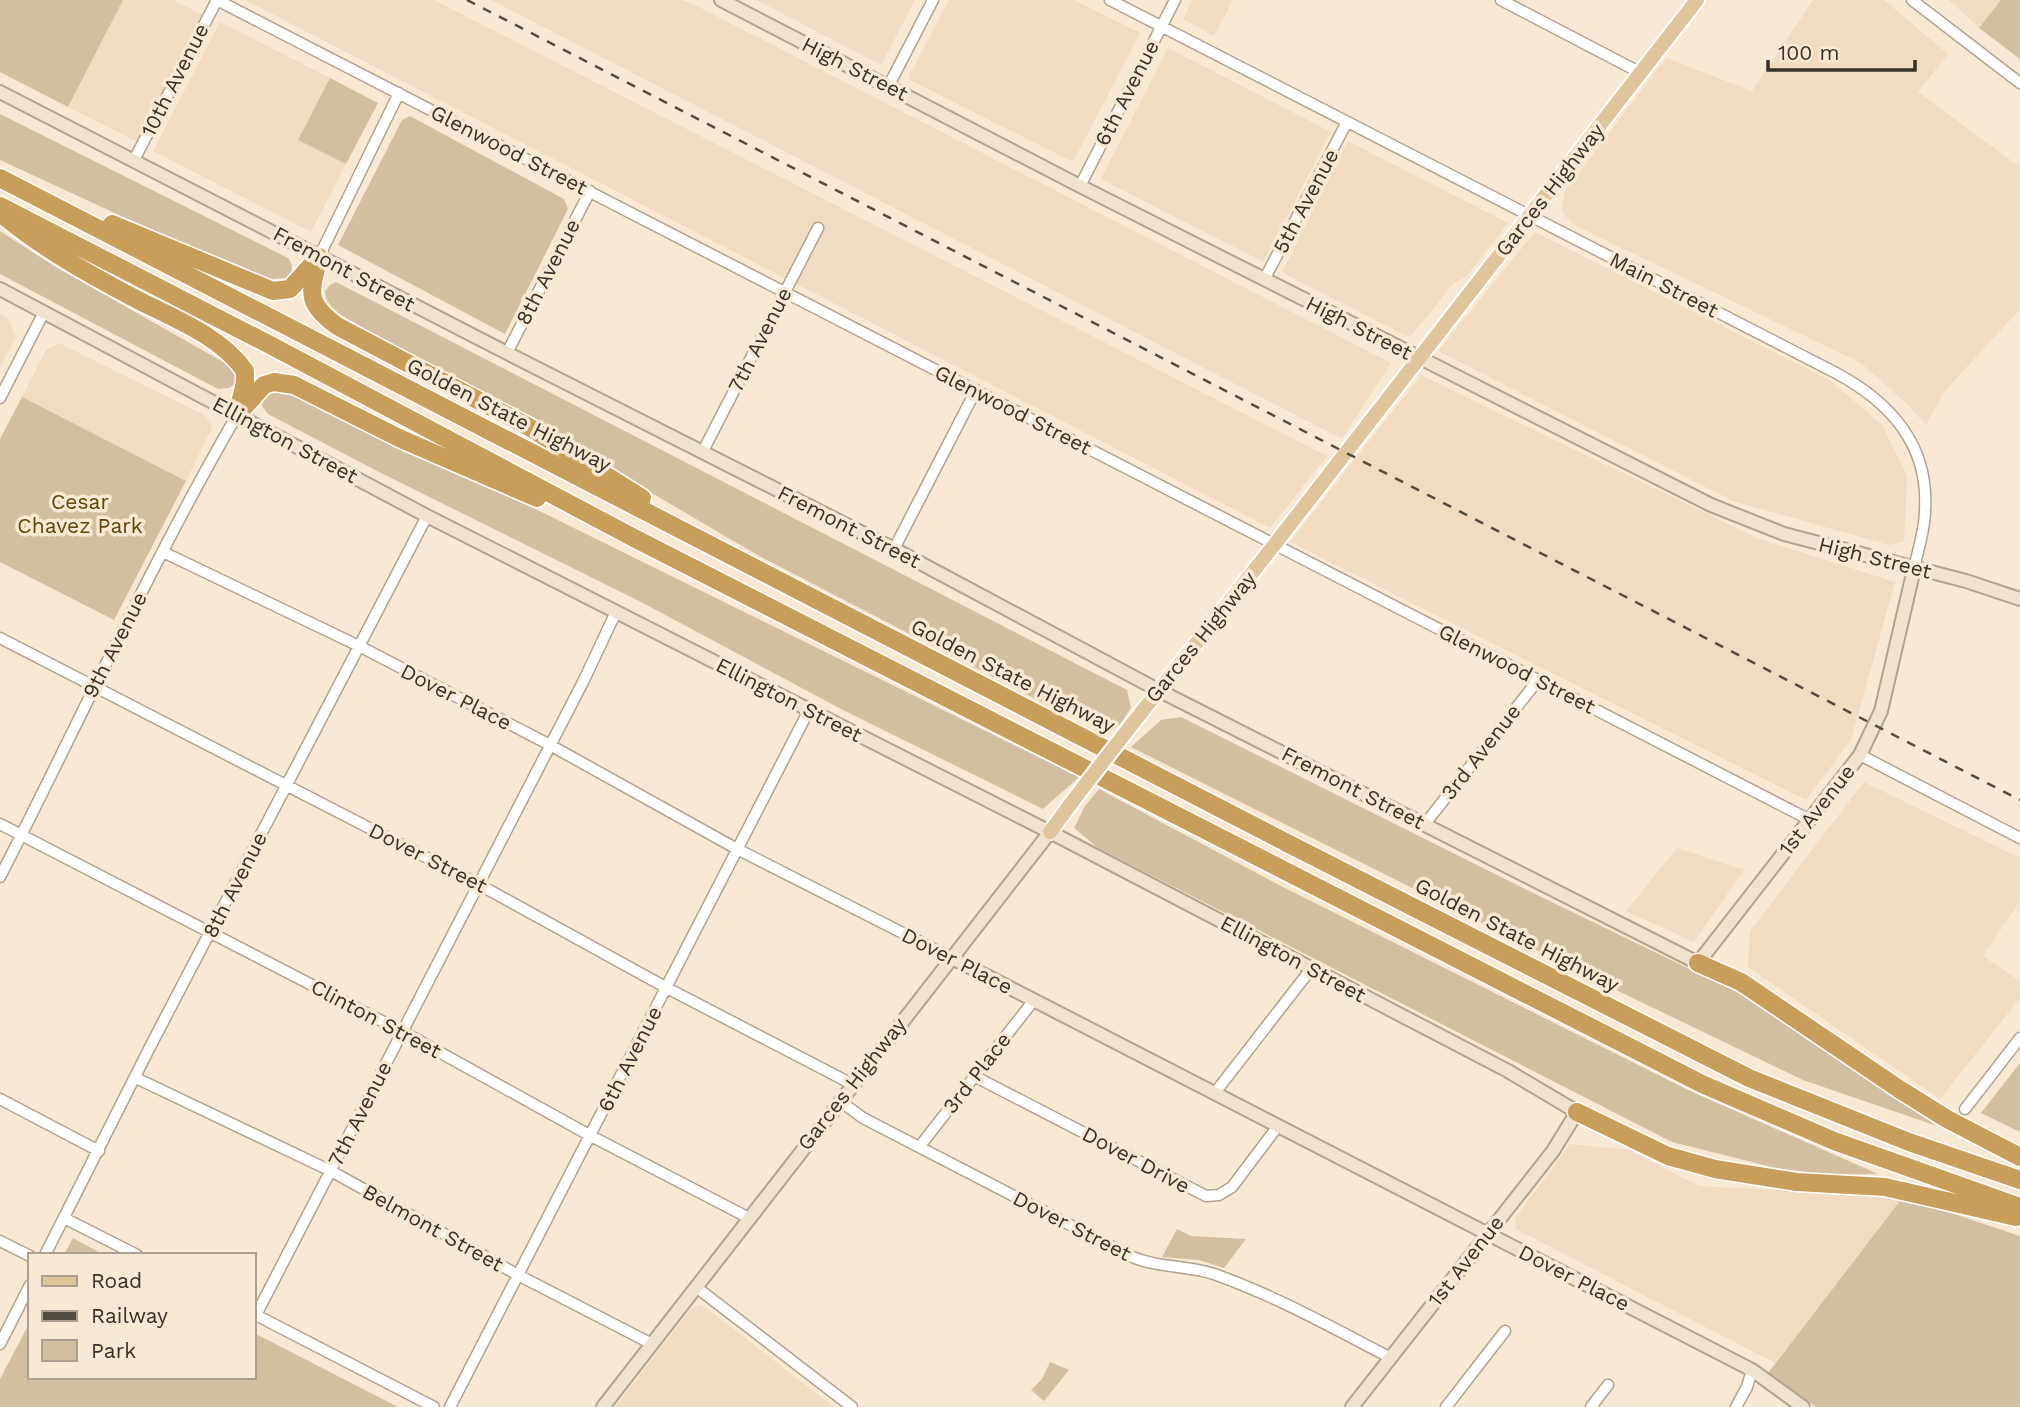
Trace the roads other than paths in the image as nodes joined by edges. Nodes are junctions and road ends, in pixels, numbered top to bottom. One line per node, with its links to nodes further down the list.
1 (217, 0): 14 (street, Glenwood Street); 16 (street, 10th Avenue)
2 (721, 0): 12 (street, High Street)
3 (933, 0): 12 (street)
4 (1110, 0): 9 (street, Main Street)
5 (1175, 0): 9 (street, 6th Avenue)
6 (1501, 0): 10 (street)
7 (1697, 0): 10 (main road, Garces Highway)
8 (1912, 0): 11 (street)
9 (1161, 26): 15 (street, Main Street); 18 (street, 6th Avenue)
10 (1641, 73): 22 (main road, Garces Highway)
11 (2020, 83)
12 (888, 87): 18 (street, High Street)
13 (0, 92): 16 (street, Fremont Street)
14 (399, 93): 19 (street, Glenwood Street); 24 (street)
15 (1347, 122): 22 (street, Main Street); 25 (street, 5th Avenue)
16 (134, 160): 24 (street, Fremont Street)
17 (7, 182): 24 (highway); 38 (highway, Golden State Highway)
18 (1080, 186): 25 (street, High Street)
19 (590, 191): 27 (street, Glenwood Street); 29 (street, 8th Avenue)
20 (0, 206): 36 (highway)
21 (0, 213): 33 (highway)
22 (1529, 216): 30 (main road, Garces Highway); 41 (street, Main Street)
23 (818, 228): 27 (street, 7th Avenue)
24 (319, 257): 29 (street, Fremont Street); 38 (highway)
25 (1264, 280): 30 (street, High Street)
26 (0, 289): 28 (street, Ellington Street)
27 (785, 292): 31 (street, Glenwood Street); 34 (street, 7th Avenue)
28 (44, 312): 32 (street); 33 (street, Ellington Street)
29 (507, 353): 34 (street, Fremont Street)
30 (1419, 358): 37 (main road, Garces Highway); 41 (street, High Street)
31 (976, 390): 37 (street, Glenwood Street); 39 (street)
32 (0, 398)
33 (237, 415): 35 (street, Ellington Street); 36 (highway); 40 (street, 9th Avenue)
34 (703, 451): 39 (street, Fremont Street)
35 (427, 516): 43 (street, Ellington Street); 45 (street, 8th Avenue)
36 (634, 538): 85 (highway)
37 (1275, 544): 46 (street, Glenwood Street); 48 (main road, Garces Highway)
38 (721, 550): 84 (highway, Golden State Highway)
39 (894, 550): 48 (street, Fremont Street)
40 (163, 552): 45 (street, Dover Place); 47 (street, 9th Avenue)
41 (1914, 569): 42 (street, High Street); 51 (street, Main Street)
42 (2020, 598)
43 (616, 612): 49 (street, Ellington Street); 50 (street, 7th Avenue)
44 (0, 638): 47 (street, Dover Street)
45 (359, 646): 50 (street, Dover Place); 52 (street, 8th Avenue)
46 (1538, 680): 53 (street, Glenwood Street); 55 (street, 3rd Avenue)
47 (93, 686): 52 (street, Dover Street); 57 (street, 9th Avenue)
48 (1158, 690): 55 (street, Fremont Street); 56 (main road, Garces Highway, bridge)
49 (809, 710): 56 (street, Ellington Street); 59 (street, 6th Avenue)
50 (550, 745): 59 (street, Dover Place); 61 (street, 7th Avenue)
51 (1860, 755): 53 (street, 1st Avenue); 58 (street)
52 (286, 786): 61 (street, Dover Street); 62 (street, 8th Avenue)
53 (1810, 820): 64 (street, 1st Avenue)
54 (0, 824): 57 (street, Clinton Street)
55 (1424, 824): 64 (street, Fremont Street)
56 (1050, 832): 63 (street, Garces Highway); 65 (street, Ellington Street)
57 (22, 835): 60 (street, 9th Avenue); 62 (street, Clinton Street)
58 (2020, 838)
59 (737, 849): 63 (street, Dover Place); 66 (street, 6th Avenue)
60 (0, 877)
61 (478, 884): 66 (street, Dover Street); 68 (street, 7th Avenue)
62 (210, 932): 68 (street, Clinton Street); 71 (street, 8th Avenue)
63 (952, 958): 67 (street, Dover Place); 72 (street, Garces Highway)
64 (1698, 964): 82 (highway)
65 (1311, 969): 73 (street); 77 (street, Ellington Street)
66 (667, 988): 72 (street, Dover Street); 79 (street, 6th Avenue)
67 (1034, 1000): 70 (street, 3rd Place); 73 (street, Dover Place)
68 (402, 1032): 79 (street, Clinton Street); 83 (street, 7th Avenue)
69 (2020, 1038): 76 (street)
70 (974, 1076): 78 (street, Dover Drive); 80 (street, 3rd Place)
71 (136, 1078): 81 (street, 8th Avenue); 83 (street, Belmont Street)
72 (852, 1084): 75 (street, Garces Highway)
73 (1214, 1094): 78 (street, Dover Place)
74 (0, 1099): 81 (street)
75 (840, 1101): 80 (street, Dover Street); 88 (street, Garces Highway)
76 (1965, 1109)
77 (1577, 1112): 86 (highway); 89 (street, 1st Avenue)
78 (1278, 1126): 89 (street, Dover Place)
79 (591, 1136): 88 (street, Clinton Street); 94 (street, 6th Avenue)
80 (920, 1146): 102 (street, Dover Street)
81 (99, 1151): 87 (street, 8th Avenue)
82 (2020, 1157)
83 (331, 1171): 94 (street, Belmont Street); 97 (street, 7th Avenue)
84 (2020, 1180)
85 (2020, 1207)
86 (2020, 1217)
87 (64, 1218): 91 (street, 8th Avenue); 92 (street)
88 (749, 1218): 95 (street, Garces Highway)
89 (1487, 1234): 102 (street, 1st Avenue); 103 (street, Dover Place)
90 (0, 1241): 93 (street)
91 (46, 1253)
92 (133, 1253)
93 (28, 1255)
94 (518, 1275): 101 (street, Belmont Street); 106 (street, 6th Avenue)
95 (696, 1287): 101 (street, Garces Highway); 108 (street)
96 (28, 1289): 100 (street)
97 (256, 1313)
98 (256, 1316): 105 (street)
99 (1505, 1331): 110 (street)
100 (0, 1343)
101 (652, 1344): 107 (street, Garces Highway)
102 (1391, 1357): 109 (street, 1st Avenue)
103 (1752, 1370): 112 (street); 113 (street, Dover Place)
104 (1608, 1385): 111 (street)
105 (434, 1407)
106 (450, 1407)
107 (603, 1407)
108 (852, 1407)
109 (1352, 1407)
110 (1446, 1407)
111 (1591, 1407)
112 (1736, 1407)
113 (1803, 1407)

